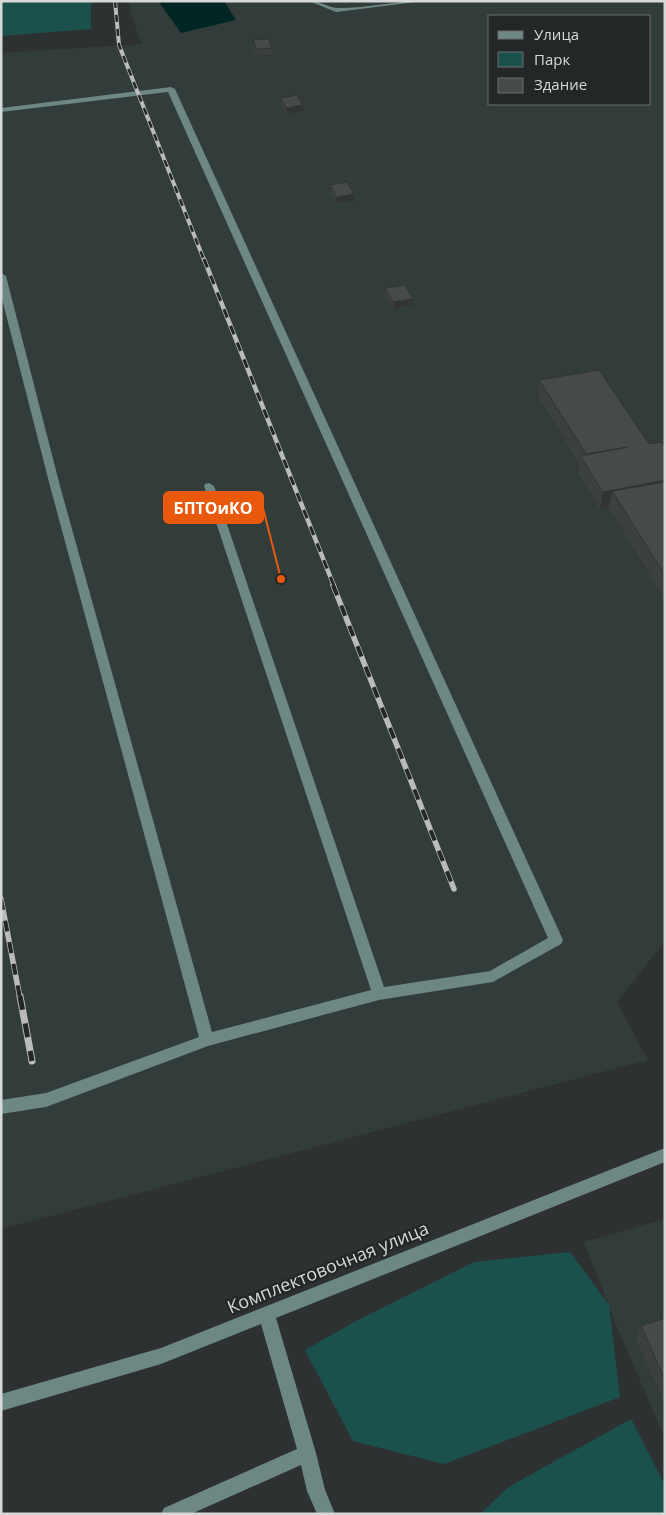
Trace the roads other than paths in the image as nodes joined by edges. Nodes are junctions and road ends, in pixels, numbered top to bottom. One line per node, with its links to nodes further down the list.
1 (312, 1): 2 (street)
2 (421, 1)
3 (1, 110): 6 (street)
4 (1, 276): 7 (street)
5 (209, 486): 6 (street)
6 (380, 994): 7 (street)
7 (207, 1040): 8 (street)
8 (1, 1107)
9 (665, 1155): 10 (street, Комплектовочная улица)
10 (266, 1314): 11 (street, Комплектовочная улица); 12 (street)
11 (1, 1403)
12 (307, 1453): 13 (street); 14 (street)
13 (170, 1514)
14 (326, 1514)

